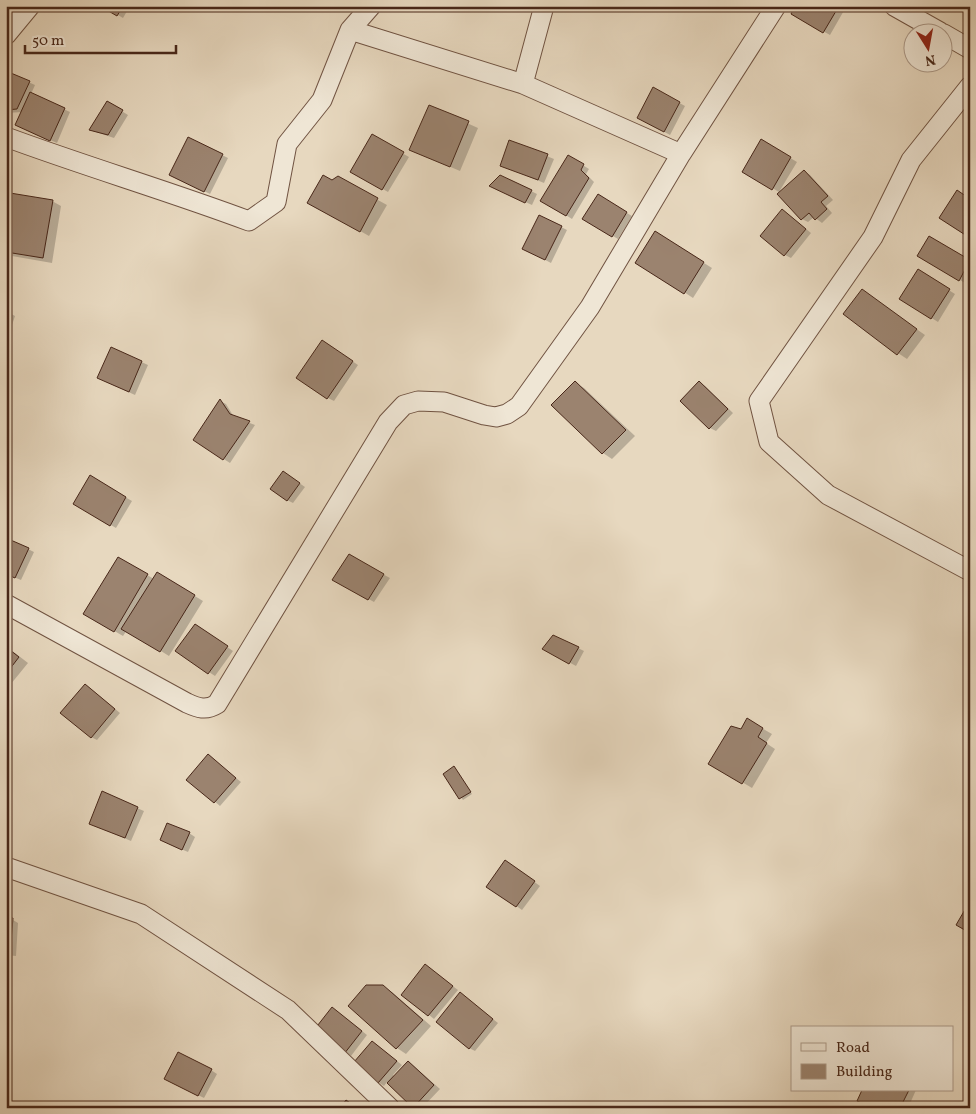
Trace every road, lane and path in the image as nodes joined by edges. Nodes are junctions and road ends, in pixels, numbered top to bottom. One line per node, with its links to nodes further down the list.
1 (30, 6): 8 (street)
2 (371, 6): 7 (street)
3 (544, 6): 11 (street)
4 (776, 6): 14 (street)
5 (894, 6): 6 (street)
6 (922, 22)
7 (350, 30): 11 (street); 13 (street)
8 (6, 35)
9 (954, 40): 10 (street)
10 (970, 49)
11 (523, 84): 14 (street)
12 (970, 86): 15 (street)
13 (6, 137)
14 (681, 154): 16 (street)
15 (970, 571)
16 (6, 604)
17 (6, 867): 18 (street)
18 (390, 1108)

